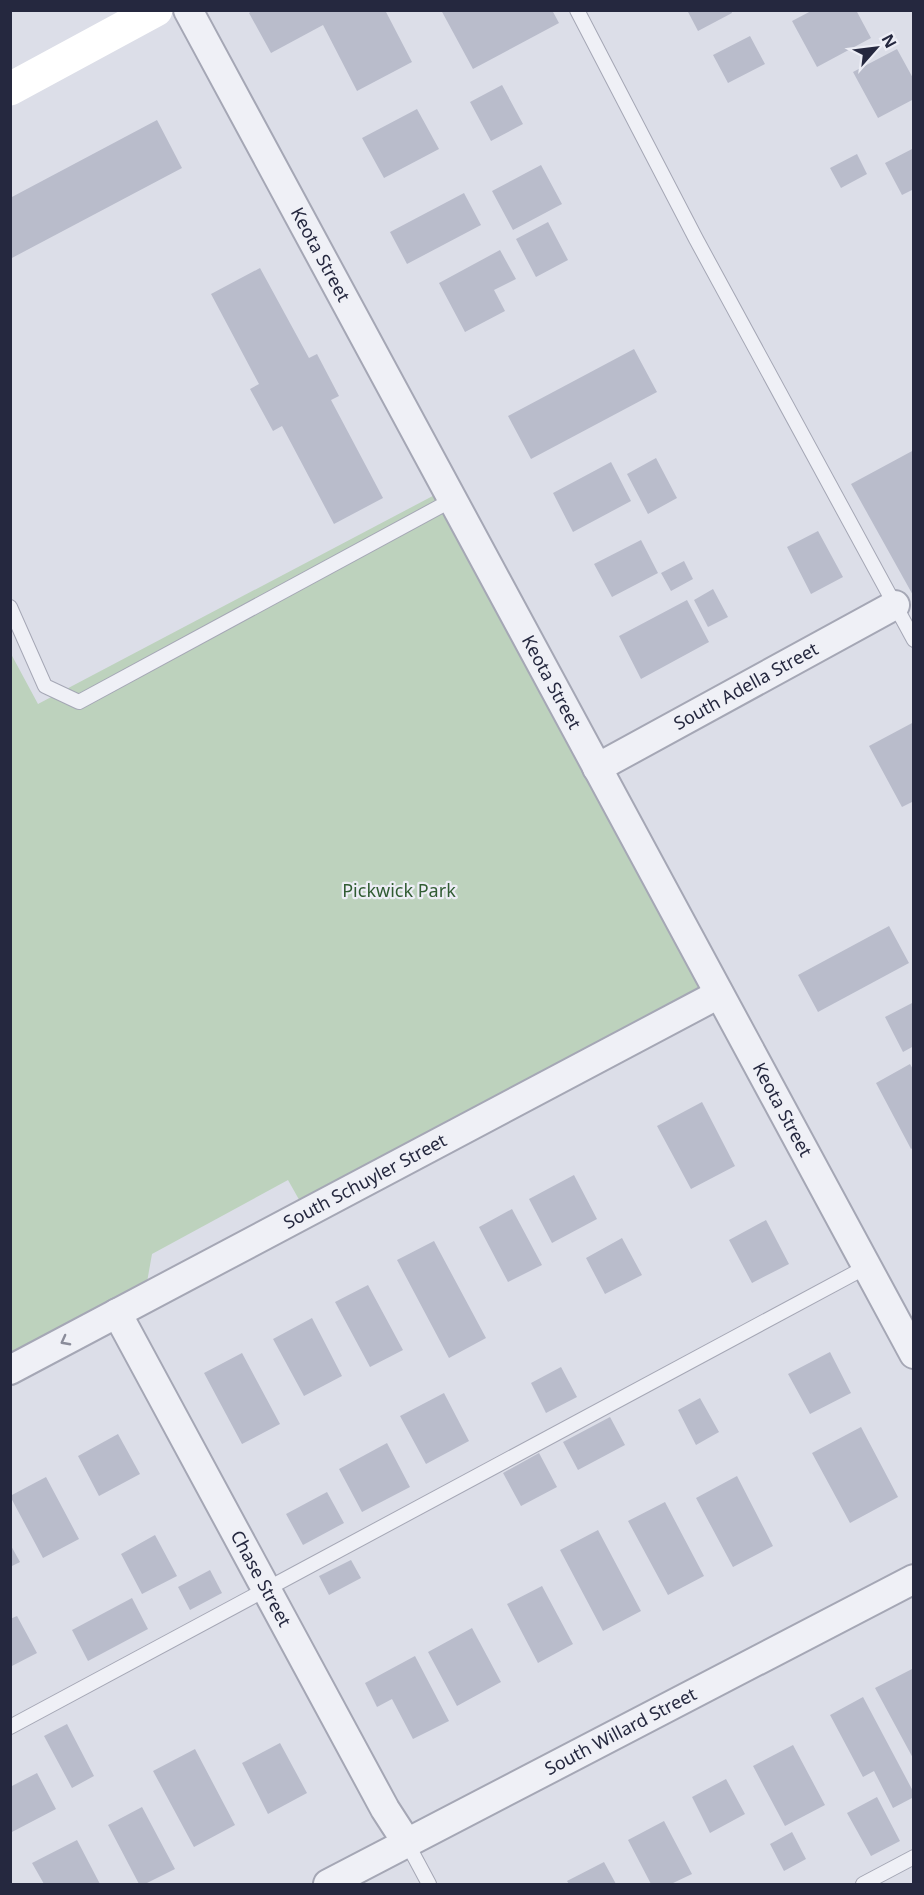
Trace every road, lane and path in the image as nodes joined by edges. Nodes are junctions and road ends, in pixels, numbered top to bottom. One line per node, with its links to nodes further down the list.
1 (156, 10): 4 (main road)
2 (188, 10): 5 (street, Keota Street)
3 (577, 10): 6 (lane)
4 (10, 89)
5 (452, 500): 7 (lane); 9 (street, Keota Street)
6 (894, 605): 8 (lane); 9 (street, South Adella Street)
7 (10, 607)
8 (914, 640)
9 (597, 768): 10 (street, Keota Street)
10 (719, 994): 11 (street, Keota Street); 12 (street, South Schuyler Street)
11 (867, 1267): 13 (street, Keota Street); 16 (lane)
12 (117, 1313): 14 (street, South Schuyler Street, one-way to 14); 16 (street, Chase Street)
13 (914, 1354)
14 (10, 1370)
15 (914, 1578): 18 (street, South Willard Street)
16 (266, 1589): 17 (lane); 18 (street, Chase Street)
17 (10, 1727)
18 (407, 1843): 20 (street, South Willard Street); 21 (lane)
19 (914, 1857): 22 (lane)
20 (327, 1884)
21 (429, 1884)
22 (863, 1884)

